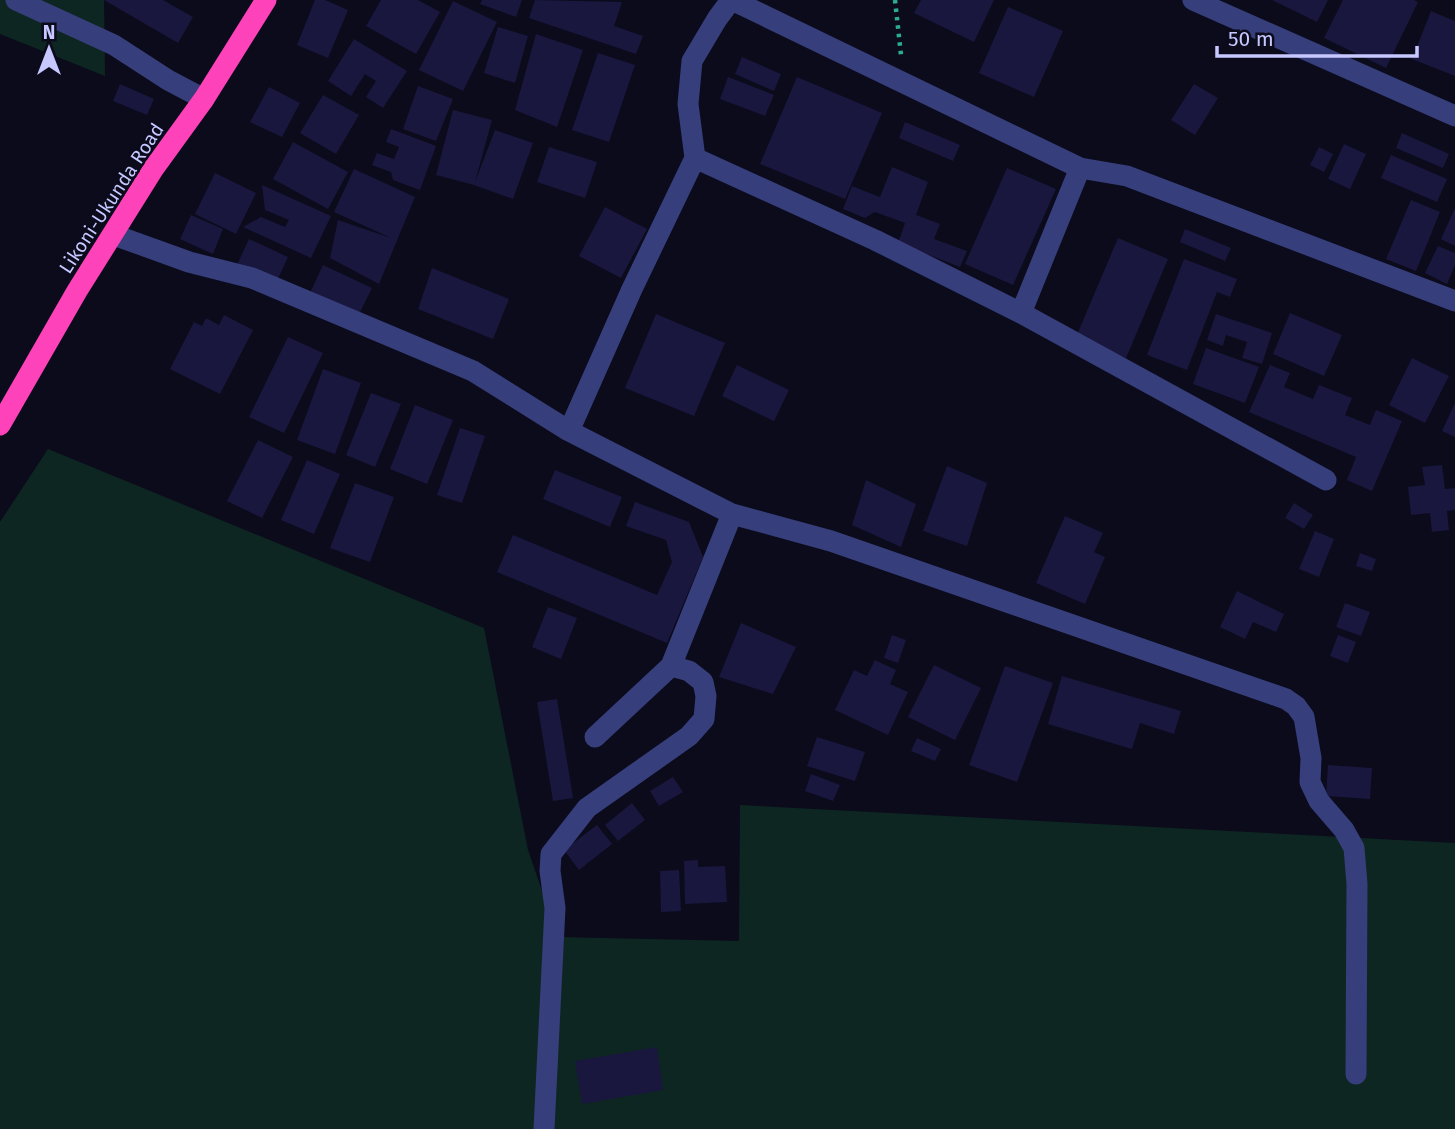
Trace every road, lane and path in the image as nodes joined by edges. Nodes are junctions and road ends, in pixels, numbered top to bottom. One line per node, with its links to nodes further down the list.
1 (16, 0): 7 (street)
2 (266, 0): 7 (highway, Likoni-Ukunda Road)
3 (732, 0): 6 (street); 9 (street)
4 (895, 0): 6 (path)
5 (1193, 0): 8 (street)
6 (904, 82): 10 (street)
7 (204, 99): 11 (highway, Likoni-Ukunda Road)
8 (1455, 116)
9 (695, 158): 13 (street); 15 (street)
10 (1080, 168): 12 (street); 13 (street)
11 (114, 235): 14 (highway, Likoni-Ukunda Road); 15 (street)
12 (1455, 301)
13 (1021, 313): 16 (street)
14 (0, 425)
15 (569, 431): 17 (street)
16 (1326, 480)
17 (732, 514): 18 (street); 20 (street)
18 (671, 666): 19 (street); 21 (street)
19 (595, 737)
20 (1356, 1074)
21 (544, 1129)

